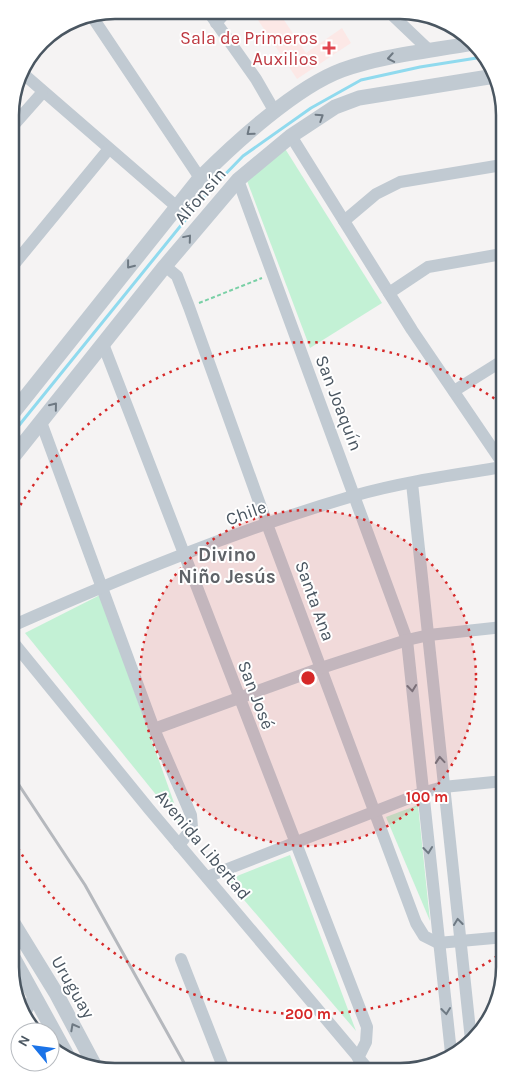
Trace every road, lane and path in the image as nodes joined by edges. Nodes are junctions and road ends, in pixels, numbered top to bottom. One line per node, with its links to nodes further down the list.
1 (213, 19): 5 (street)
2 (220, 19): 5 (street)
3 (397, 19): 7 (street)
4 (97, 21): 16 (street)
5 (216, 23): 11 (street)
6 (466, 44): 7 (street, Alfonsín)
7 (430, 50): 11 (street, Alfonsín, one-way to 11)
8 (488, 77): 13 (street, Alfonsín, one-way to 8)
9 (26, 78): 10 (street)
10 (42, 93): 12 (street); 14 (street)
11 (275, 112): 16 (street, Alfonsín, one-way to 16)
12 (19, 119)
13 (291, 136): 17 (street, Alfonsín); 19 (street)
14 (108, 150): 18 (street); 21 (street)
15 (496, 166): 19 (street)
16 (200, 178): 18 (street, Alfonsín)
17 (238, 180): 22 (street, Alfonsín, one-way to 17); 23 (street, San Joaquín)
18 (177, 206): 29 (street, Alfonsín, one-way to 29)
19 (344, 221): 24 (street)
20 (496, 255): 24 (street)
21 (19, 258)
22 (165, 266): 25 (street, Santa Ana); 26 (street, Alfonsín)
23 (271, 274): 25 (path); 35 (street, San Joaquín)
24 (389, 292): 28 (street)
25 (189, 307): 36 (street, Santa Ana)
26 (103, 344): 30 (street, Alfonsín, one-way to 26); 37 (street, San José)
27 (496, 365): 28 (street)
28 (454, 391): 32 (street)
29 (19, 402)
30 (41, 422): 31 (street, Alfonsín); 38 (street)
31 (19, 449)
32 (496, 454)
33 (496, 466): 34 (street, Chile)
34 (412, 483): 35 (street, Chile); 41 (street)
35 (355, 495): 36 (street, Chile); 42 (street, San Joaquín)
36 (267, 524): 37 (street, Chile); 44 (street, Santa Ana)
37 (185, 555): 38 (street, Chile); 45 (street, San José)
38 (102, 586): 39 (street, Chile); 46 (street)
39 (19, 623)
40 (496, 628): 41 (street)
41 (429, 635): 42 (street); 48 (street, one-way to 41)
42 (407, 640): 44 (street); 49 (street, San Joaquín, one-way to 49)
43 (19, 650): 51 (street, Avenida Libertad)
44 (321, 668): 45 (street); 50 (street, Santa Ana)
45 (238, 698): 46 (street); 52 (street, San José)
46 (154, 729): 51 (street)
47 (496, 783): 48 (street)
48 (443, 787): 49 (street); 56 (street, one-way to 48)
49 (422, 793): 50 (street); 57 (street, San Joaquín, one-way to 57)
50 (375, 813): 52 (street); 57 (street, Santa Ana)
51 (180, 844): 53 (street, Avenida Libertad)
52 (296, 844): 53 (street); 65 (street, San José)
53 (207, 877): 65 (street, Avenida Libertad)
54 (19, 933): 66 (street, Uruguay, one-way to 54)
55 (496, 938): 56 (street)
56 (460, 941): 57 (street); 62 (street)
57 (438, 943): 64 (street, San Joaquín, one-way to 64)
58 (182, 959): 67 (street)
59 (19, 968): 60 (street, Uruguay)
60 (35, 995): 61 (street); 63 (street, Uruguay)
61 (28, 1008)
62 (470, 1034)
63 (63, 1048)
64 (450, 1049)
65 (358, 1058): 68 (street, Avenida Libertad)
66 (92, 1060)
67 (222, 1063)
68 (363, 1063)

